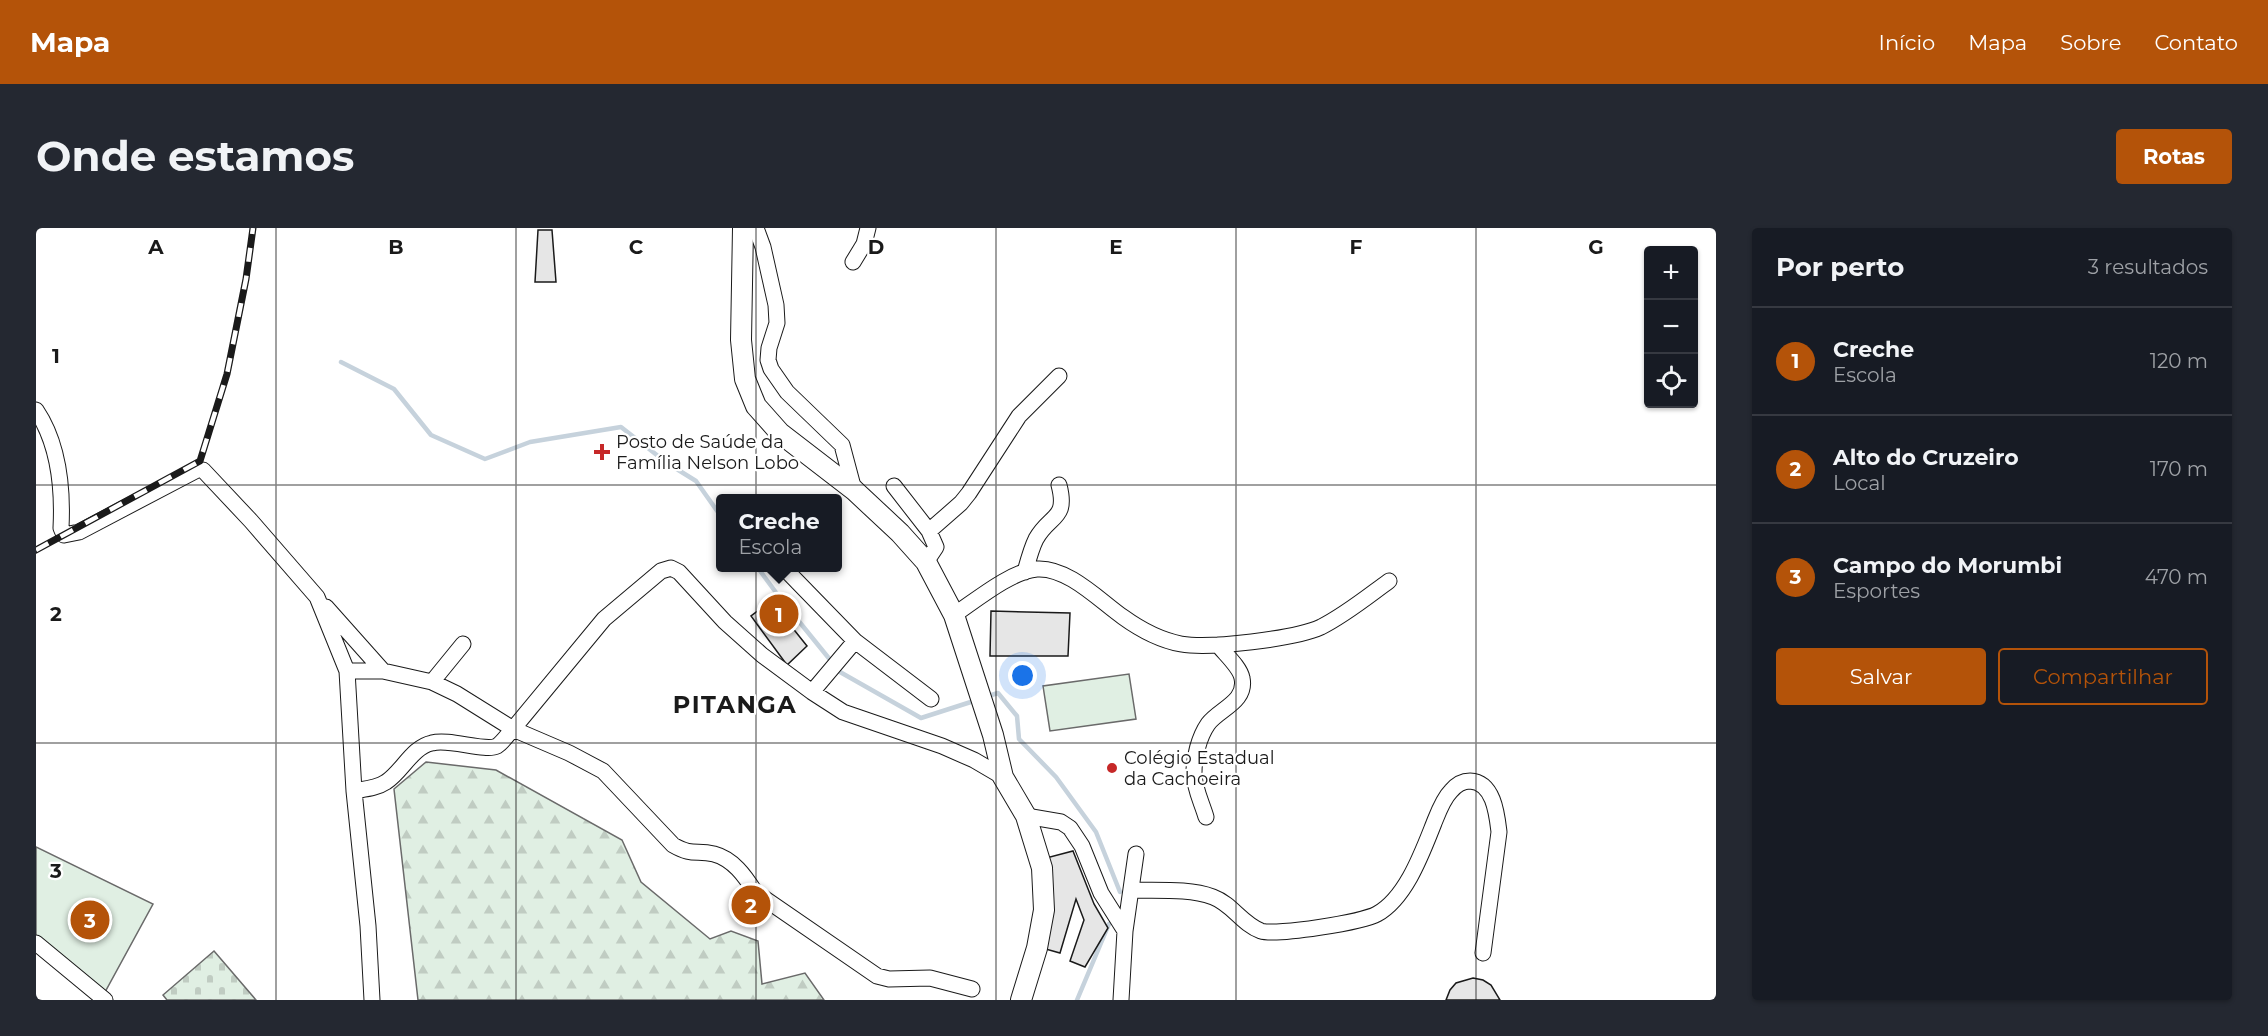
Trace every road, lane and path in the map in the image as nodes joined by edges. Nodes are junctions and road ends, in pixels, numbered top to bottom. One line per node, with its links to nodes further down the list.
1 (742, 228): 9 (main road)
2 (756, 228): 9 (street)
3 (868, 228): 4 (street)
4 (853, 262)
5 (1059, 376): 10 (street)
6 (36, 410): 15 (street)
7 (1059, 485): 13 (street)
8 (894, 486): 10 (street)
9 (854, 490): 11 (main road)
10 (929, 531): 11 (street)
11 (926, 562): 16 (main road)
12 (789, 572): 17 (street)
13 (1025, 572): 16 (street); 19 (street)
14 (1389, 581): 19 (street)
15 (317, 597): 20 (street); 21 (street)
16 (954, 615): 26 (main road)
17 (855, 641): 23 (street); 24 (street)
18 (463, 644): 22 (street)
19 (1218, 645): 29 (street)
20 (347, 671): 21 (street); 27 (street)
21 (384, 671): 22 (street)
22 (432, 682): 25 (street)
23 (812, 692): 25 (street); 26 (street)
24 (931, 699)
25 (513, 729): 27 (street); 35 (street)
26 (1003, 777): 28 (main road)
27 (354, 791): 37 (street)
28 (1026, 816): 32 (street); 38 (main road)
29 (1206, 818)
30 (1136, 854): 31 (street)
31 (1131, 890): 32 (street); 34 (street)
32 (1125, 931): 39 (street)
33 (36, 943): 36 (street)
34 (1483, 953)
35 (972, 989)
36 (105, 1000)
37 (372, 1000)
38 (1021, 1000)
39 (1121, 1000)

